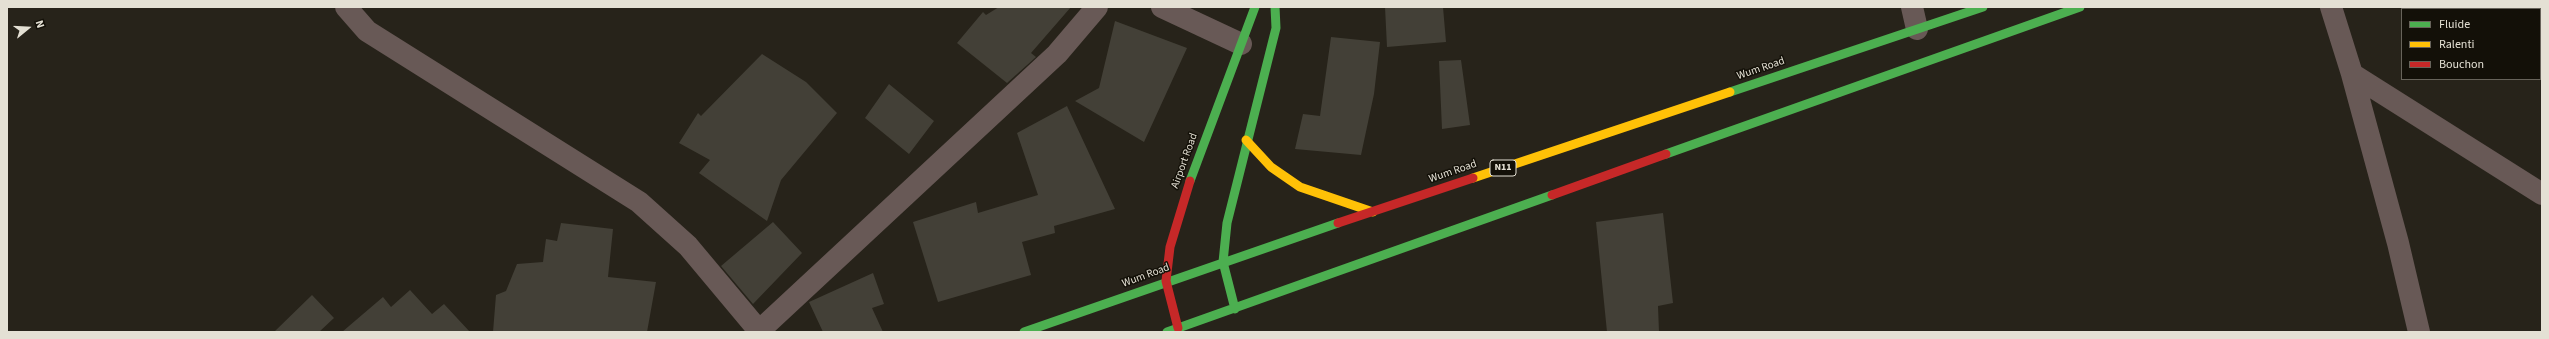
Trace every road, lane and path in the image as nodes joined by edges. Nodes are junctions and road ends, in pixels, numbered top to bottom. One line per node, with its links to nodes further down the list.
1 (346, 7): 20 (street)
2 (1097, 7): 20 (street)
3 (1162, 7): 11 (street)
4 (1255, 7): 11 (main road, Airport Road)
5 (1275, 7): 13 (main road)
6 (1912, 7): 10 (street)
7 (1983, 7): 10 (main road, Wum Road / N11)
8 (2080, 7): 18 (main road)
9 (2331, 7): 12 (street)
10 (1917, 29): 15 (main road, Wum Road / N11)
11 (1241, 44): 17 (main road, Airport Road)
12 (2352, 74): 14 (street); 23 (street)
13 (1246, 140): 15 (main road); 16 (main road)
14 (2542, 194)
15 (1373, 212): 16 (main road, Wum Road / N11)
16 (1223, 262): 17 (main road, Wum Road / N11); 18 (main road)
17 (1166, 281): 19 (main road, Airport Road); 21 (main road, Wum Road / N11)
18 (1235, 309): 19 (main road)
19 (1178, 328): 22 (main road)
20 (760, 332)
21 (1024, 332)
22 (1167, 332)
23 (2419, 332)

